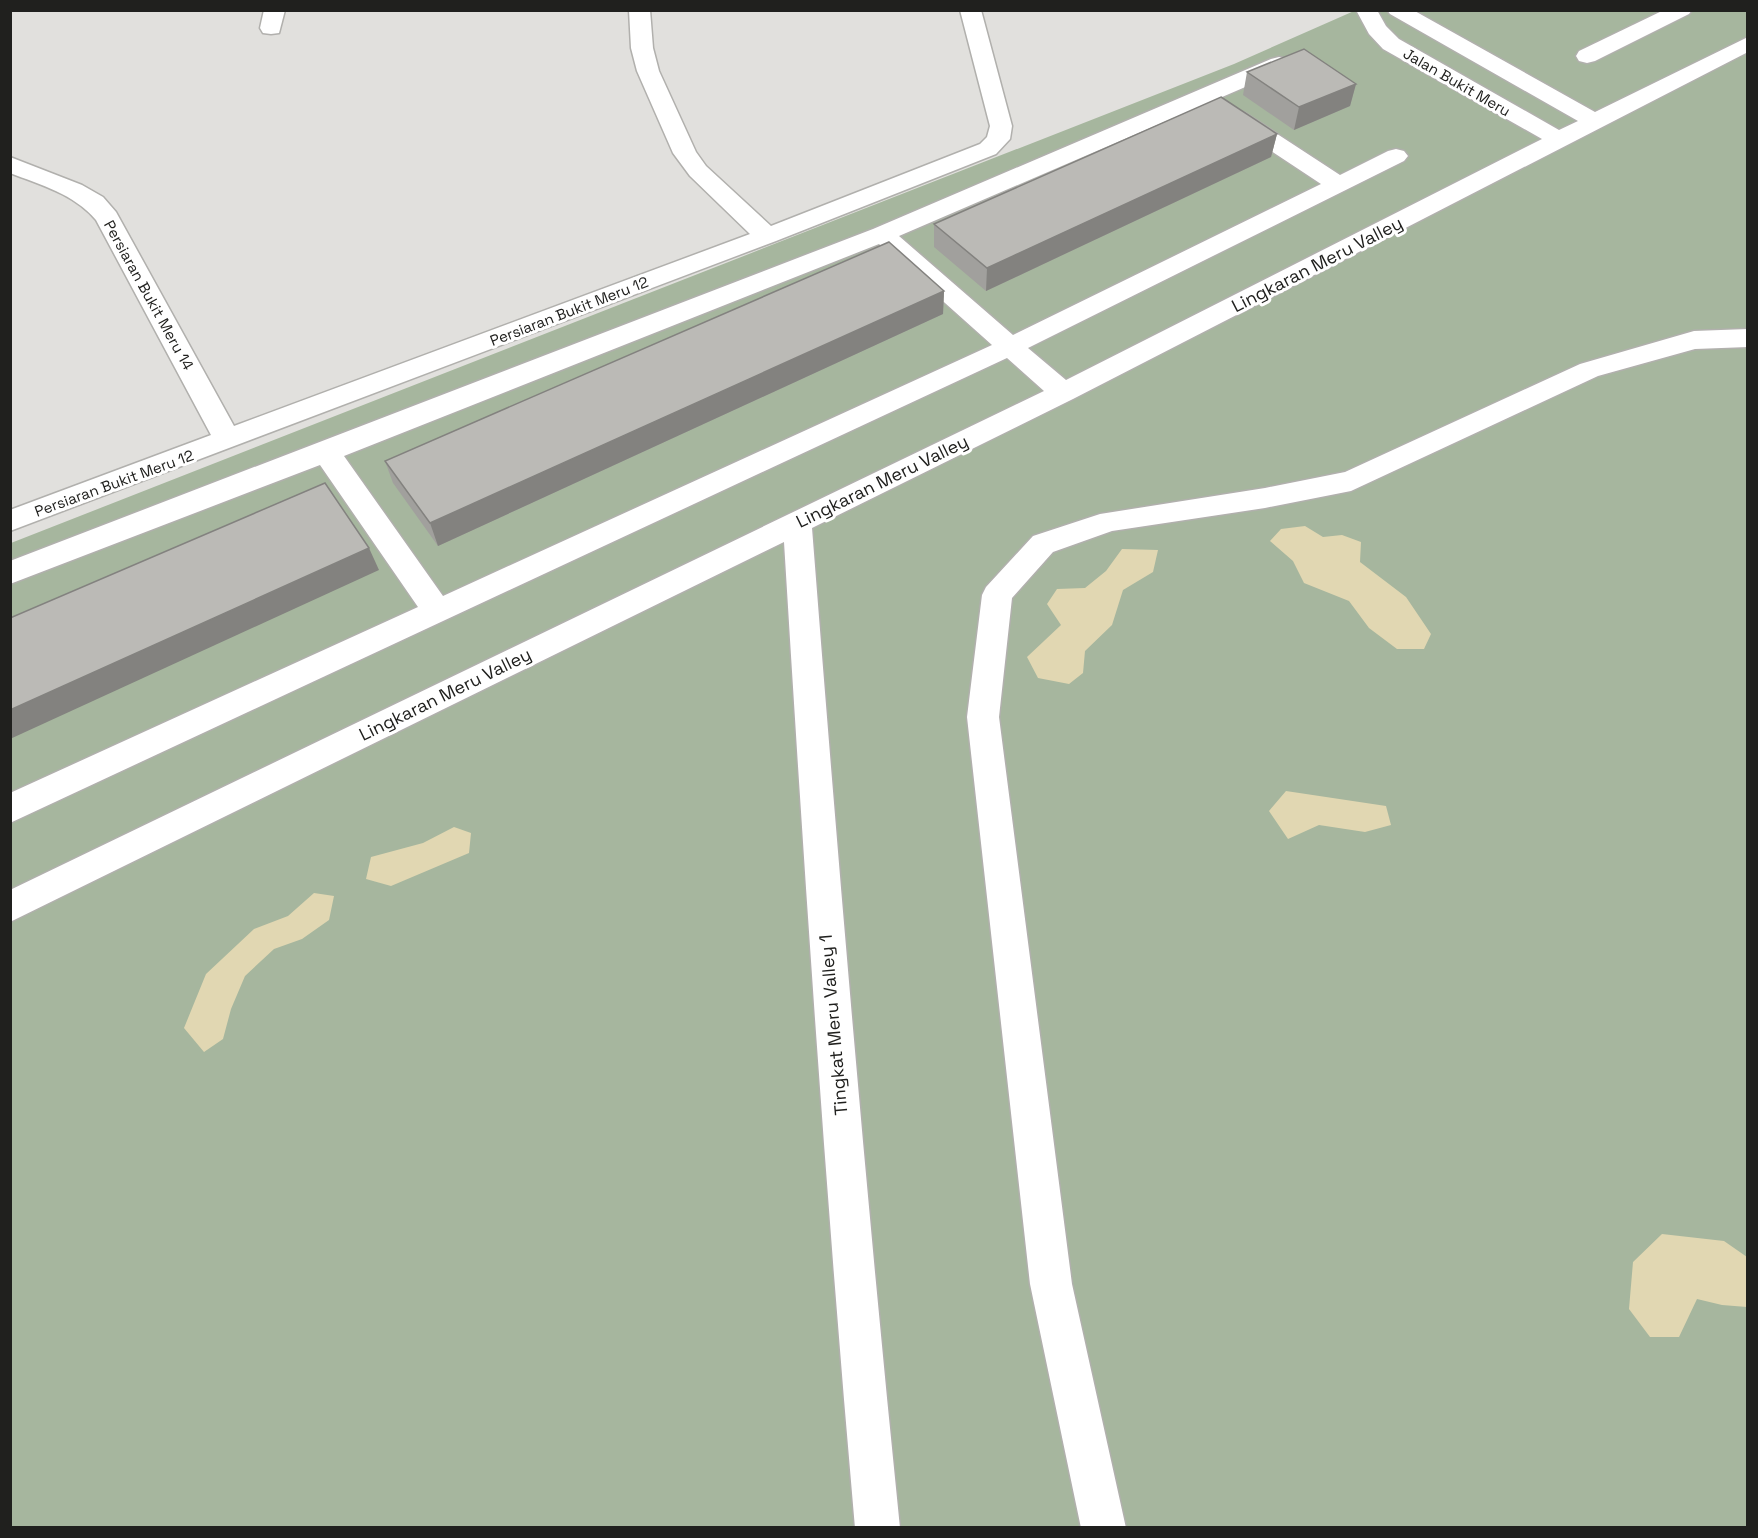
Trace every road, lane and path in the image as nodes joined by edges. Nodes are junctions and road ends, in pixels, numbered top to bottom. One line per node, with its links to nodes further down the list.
1 (639, 10): 16 (street)
2 (970, 10): 16 (street, Persiaran Bukit Meru 12)
3 (1366, 10): 11 (street, Jalan Bukit Meru)
4 (1397, 10): 10 (street)
5 (1664, 13): 7 (street)
6 (1748, 43): 10 (street, Lingkaran Meru Valley)
7 (1587, 56)
8 (1279, 64): 9 (street)
9 (1204, 96): 14 (street); 15 (street)
10 (1596, 122): 11 (street, Lingkaran Meru Valley)
11 (1560, 141): 19 (street, Lingkaran Meru Valley)
12 (1396, 156): 14 (street)
13 (10, 164): 20 (street, Persiaran Bukit Meru 14)
14 (1338, 184): 18 (street)
15 (882, 234): 18 (street); 21 (street)
16 (767, 236): 20 (street, Persiaran Bukit Meru 12)
17 (1748, 338): 29 (street)
18 (1009, 347): 19 (street); 25 (street)
19 (1063, 393): 23 (street, Lingkaran Meru Valley)
20 (228, 440): 22 (street, Persiaran Bukit Meru 12)
21 (326, 452): 24 (street); 25 (street)
22 (10, 521)
23 (797, 522): 27 (street, Lingkaran Meru Valley); 28 (street, Tingkat Meru Valley 1)
24 (10, 573)
25 (436, 610): 26 (street)
26 (10, 809)
27 (10, 907)
28 (878, 1527)
29 (1104, 1527)

